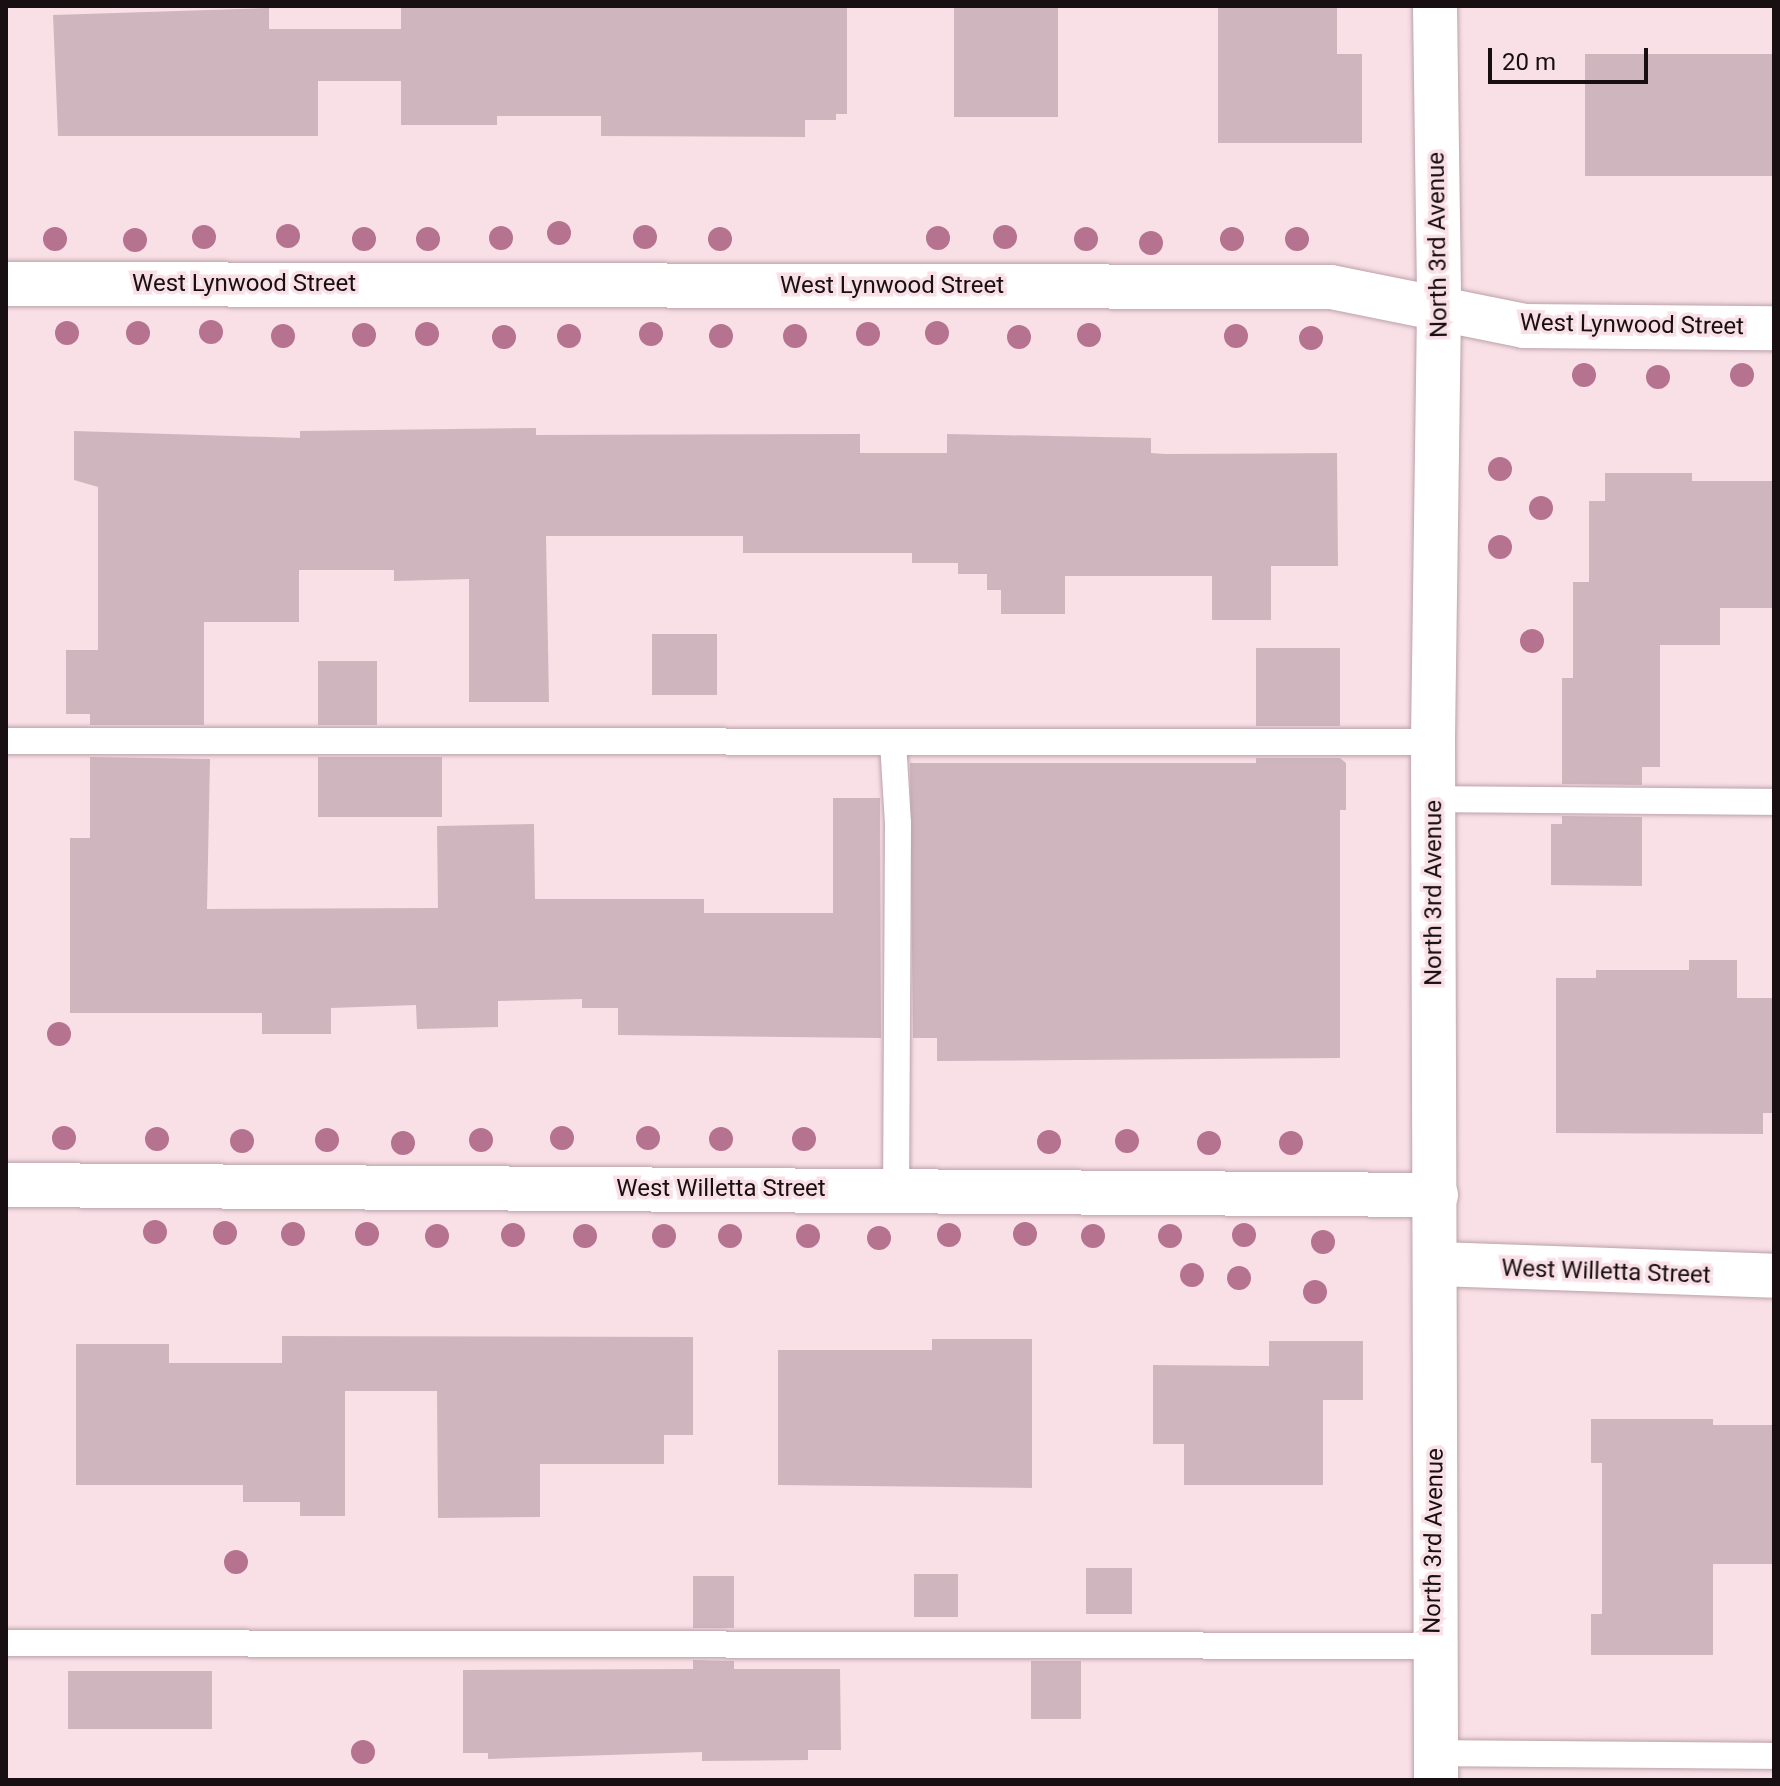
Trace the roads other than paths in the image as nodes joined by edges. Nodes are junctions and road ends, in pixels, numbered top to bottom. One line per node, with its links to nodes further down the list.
1 (1435, 6): 3 (street, North 3rd Avenue)
2 (6, 284): 3 (street, West Lynwood Street)
3 (1439, 309): 4 (street, West Lynwood Street); 7 (street, North 3rd Avenue)
4 (1774, 328)
5 (6, 741): 6 (lane)
6 (893, 742): 7 (lane); 11 (lane)
7 (1433, 742): 8 (street, North 3rd Avenue)
8 (1433, 799): 9 (lane); 12 (street, North 3rd Avenue)
9 (1774, 802)
10 (6, 1185): 11 (street, West Willetta Street)
11 (896, 1191): 12 (street, West Willetta Street)
12 (1436, 1195): 13 (street, North 3rd Avenue)
13 (1438, 1264): 14 (street, West Willetta Street); 16 (street, North 3rd Avenue)
14 (1774, 1276)
15 (6, 1643): 16 (lane)
16 (1432, 1646): 18 (street, North 3rd Avenue)
17 (1774, 1756): 18 (lane)
18 (1436, 1766)

